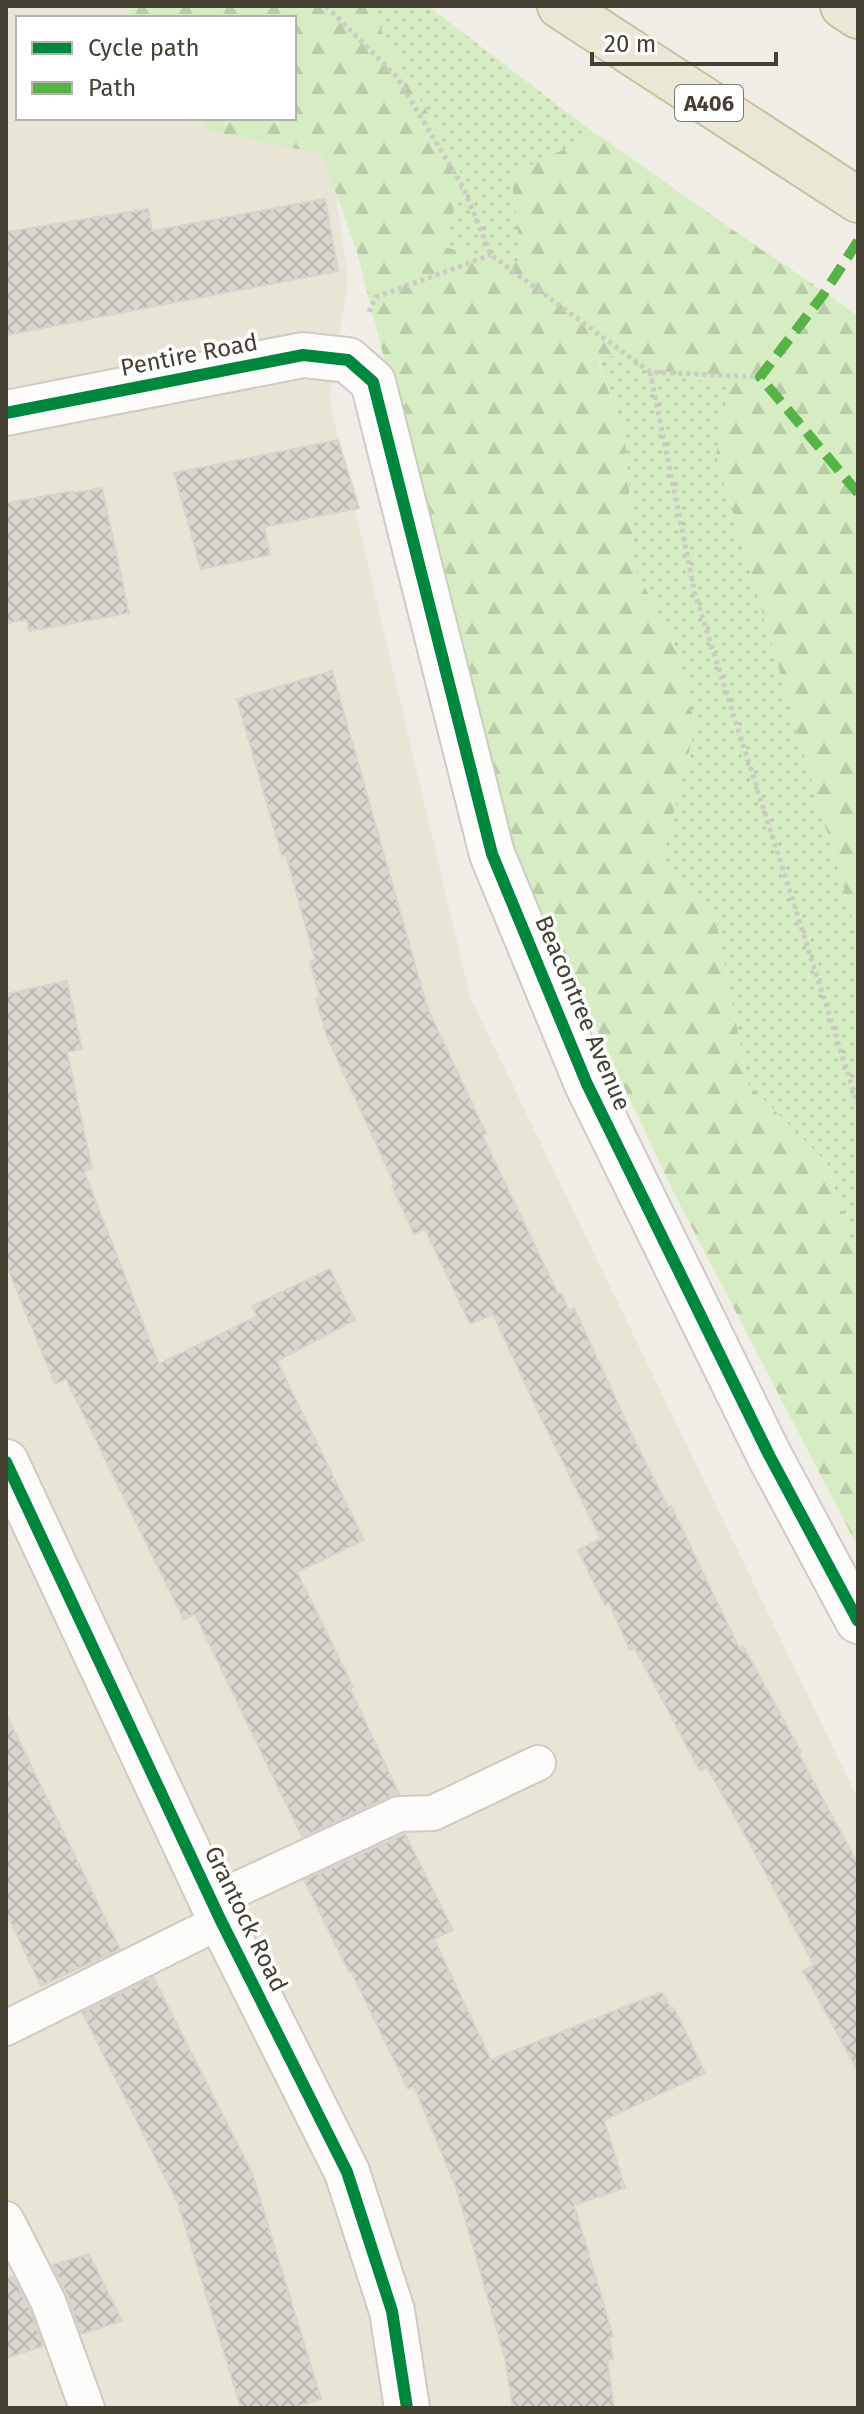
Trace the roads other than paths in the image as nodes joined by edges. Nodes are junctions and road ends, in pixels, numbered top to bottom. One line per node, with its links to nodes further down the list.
1 (560, 6): 4 (highway, A406)
2 (843, 6): 3 (highway)
3 (858, 16)
4 (858, 200)
5 (373, 382): 6 (street, Pentire Road); 8 (street, Beacontree Avenue)
6 (6, 413)
7 (6, 1462): 10 (street, Grantock Road)
8 (858, 1621)
9 (538, 1763): 10 (lane)
10 (216, 1911): 11 (lane); 14 (street, Grantock Road)
11 (6, 2028)
12 (6, 2219): 13 (lane)
13 (87, 2408)
14 (407, 2408)

